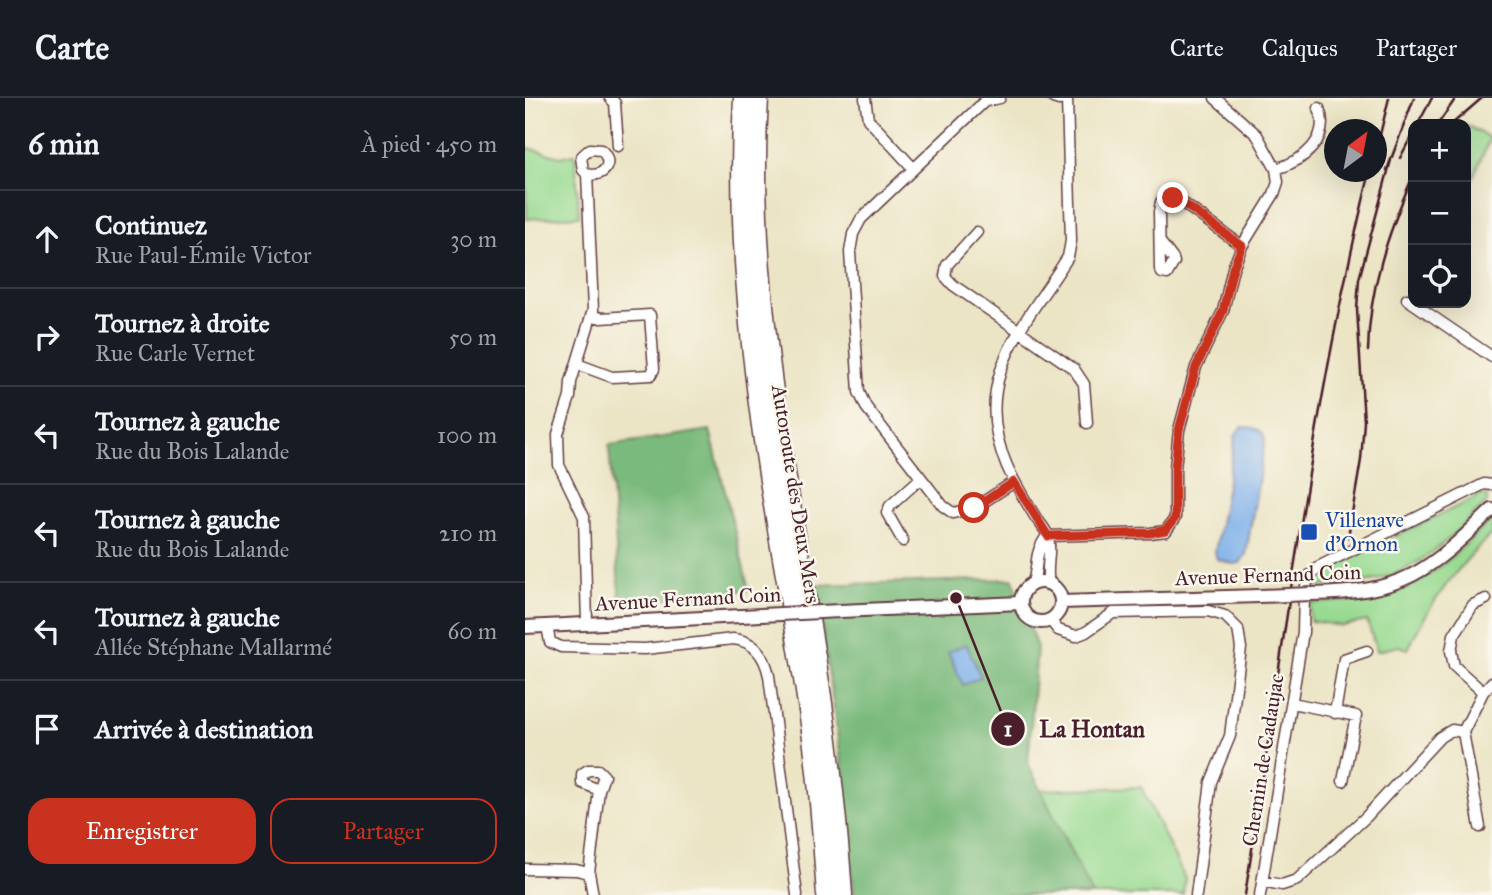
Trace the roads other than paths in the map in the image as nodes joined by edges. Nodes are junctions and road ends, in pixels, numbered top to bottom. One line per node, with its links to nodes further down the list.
1 (610, 98): 10 (street)
2 (743, 98): 52 (highway, Autoroute des Deux Mers)
3 (759, 98): 53 (highway, Autoroute des Deux Mers)
4 (865, 98): 11 (street)
5 (1000, 98): 11 (street)
6 (1053, 98): 7 (street)
7 (1067, 98): 19 (street)
8 (1215, 98): 12 (street)
9 (1319, 108): 12 (street)
10 (618, 146)
11 (913, 168): 23 (street)
12 (1276, 169): 16 (street)
13 (587, 174): 18 (street)
14 (977, 232): 19 (street)
15 (1160, 242): 16 (street)
16 (1242, 246): 27 (street)
17 (1407, 299): 20 (street)
18 (592, 315): 21 (street); 21 (street)
19 (1020, 332): 22 (street); 24 (street)
20 (1492, 357)
21 (577, 364): 35 (street)
22 (1087, 423)
23 (921, 478): 24 (street); 28 (street)
24 (1014, 482): 27 (street)
25 (1492, 485): 41 (street, Chemin de Cadaujac)
26 (1492, 510): 32 (main road, Avenue Fernand Coin, bridge)
27 (1048, 536): 29 (street); 30 (street)
28 (902, 541)
29 (1032, 584): 30 (main road); 33 (main road)
30 (1049, 584): 32 (main road)
31 (1486, 600): 40 (street)
32 (1061, 602): 34 (main road)
33 (1021, 603): 34 (main road); 35 (main road, Avenue Fernand Coin, bridge)
34 (1049, 620): 54 (street)
35 (587, 623): 36 (main road, Avenue Fernand Coin)
36 (547, 626): 37 (main road, Avenue Fernand Coin); 51 (street)
37 (525, 627)
38 (1367, 651): 42 (street)
39 (1492, 681): 40 (street)
40 (1483, 692): 43 (street)
41 (1291, 704): 42 (street); 49 (street, Chemin de Cadaujac)
42 (1335, 713): 44 (street)
43 (1463, 732): 46 (street); 49 (street)
44 (1343, 781)
45 (599, 790): 48 (street)
46 (1480, 827)
47 (525, 869): 48 (street)
48 (589, 873): 50 (street)
49 (1262, 881): 55 (street, Chemin de Cadaujac)
50 (593, 895)
51 (797, 895)
52 (826, 895)
53 (843, 895)
54 (1196, 895)
55 (1259, 895)

